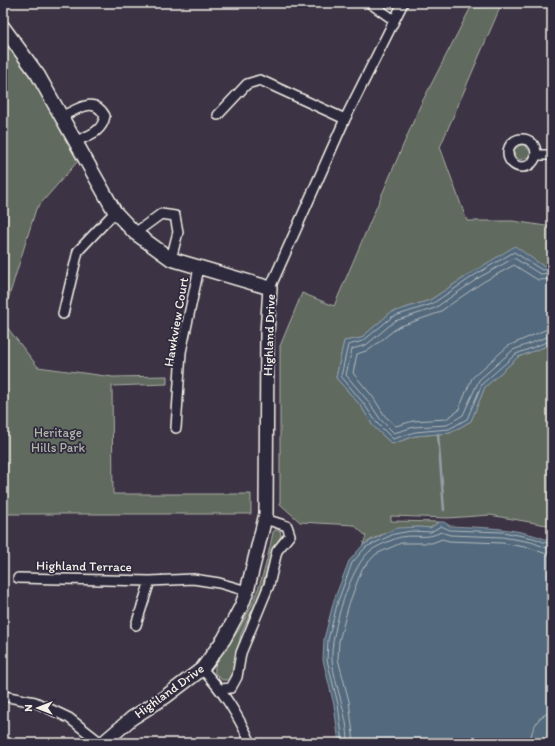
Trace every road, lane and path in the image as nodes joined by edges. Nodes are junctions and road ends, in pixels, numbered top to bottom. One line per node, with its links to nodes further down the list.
1 (370, 3): 3 (street)
2 (403, 3): 3 (street, Highland Drive)
3 (394, 20): 7 (street, Highland Drive)
4 (3, 27): 6 (street)
5 (218, 115): 7 (street)
6 (62, 116): 8 (street); 8 (street)
7 (345, 119): 15 (street, Highland Drive)
8 (76, 141): 11 (street)
9 (536, 155): 10 (street)
10 (552, 155)
11 (115, 212): 12 (street); 16 (street)
12 (135, 233): 13 (street); 13 (street)
13 (171, 260): 14 (street)
14 (199, 268): 15 (street); 17 (street, Hawkview Court)
15 (270, 288): 18 (street, Highland Drive)
16 (63, 314)
17 (176, 428)
18 (266, 519): 21 (street, Highland Drive); 24 (street)
19 (18, 578): 20 (street, Highland Terrace)
20 (150, 581): 21 (street, Highland Terrace); 22 (street)
21 (247, 592): 23 (street, Highland Drive)
22 (136, 625)
23 (202, 669): 24 (street); 26 (street, Highland Drive)
24 (221, 689): 27 (street)
25 (3, 696): 26 (street)
26 (102, 743)
27 (251, 743)

